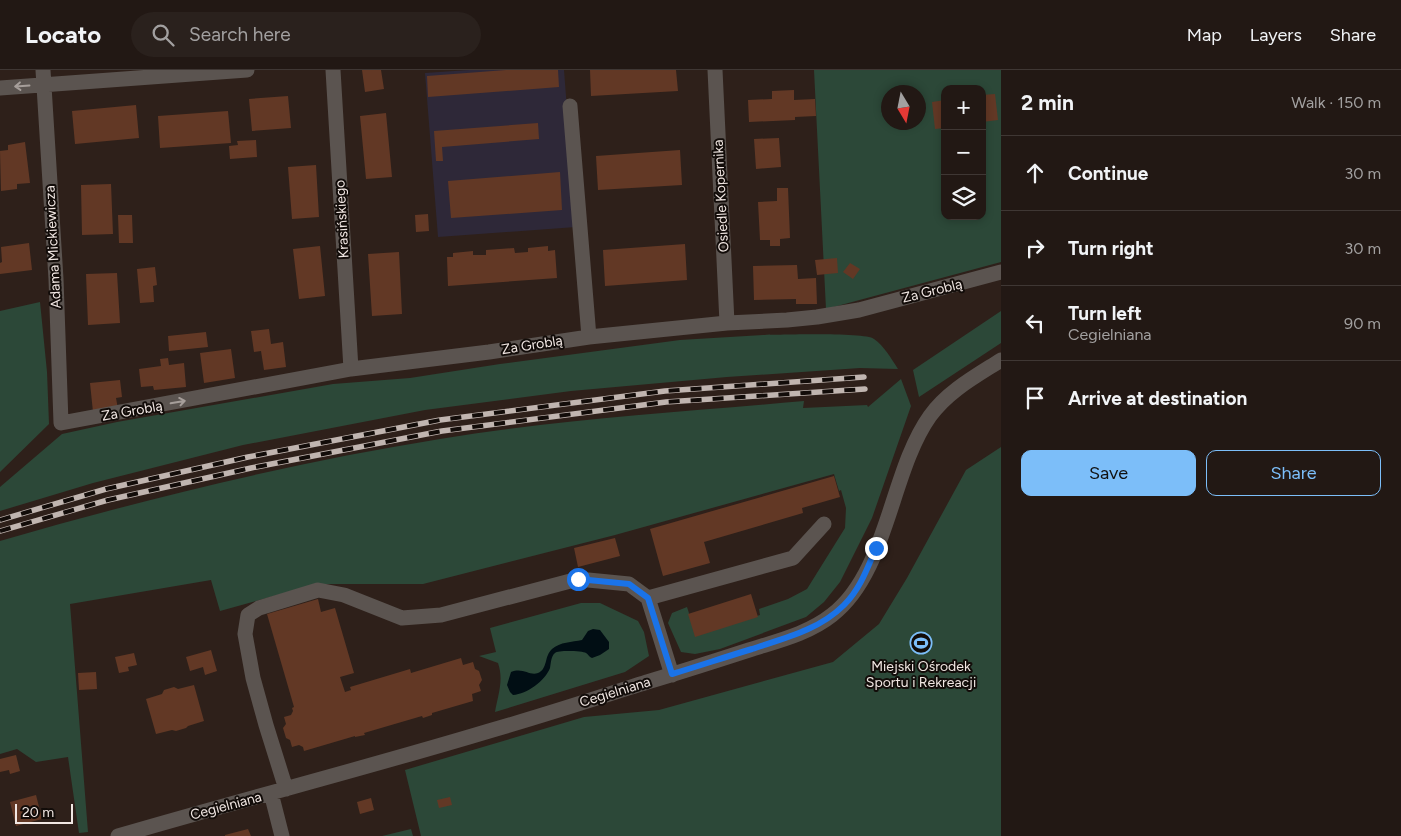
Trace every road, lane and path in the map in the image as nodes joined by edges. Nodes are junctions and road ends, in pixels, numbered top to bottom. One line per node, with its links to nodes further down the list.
1 (247, 70): 4 (street)
2 (332, 70): 11 (street, Krasińskiego)
3 (715, 70): 8 (street, Osiedle Kopernika)
4 (43, 77): 5 (street, one-way to 5); 12 (street, Adama Mickiewicza)
5 (0, 88)
6 (570, 106): 9 (street)
7 (1001, 272): 8 (street, Za Groblą)
8 (727, 323): 9 (street, Za Groblą)
9 (589, 337): 11 (street, Za Groblą)
10 (1001, 360): 15 (street, Cegielniana)
11 (350, 369): 12 (street, Za Groblą, one-way to 11)
12 (62, 423)
13 (824, 524): 14 (street)
14 (648, 598): 15 (street); 16 (street)
15 (672, 674): 16 (street, Cegielniana)
16 (286, 789): 17 (street, Cegielniana)
17 (271, 794): 18 (street, Cegielniana); 19 (street)
18 (118, 836)
19 (282, 836)

